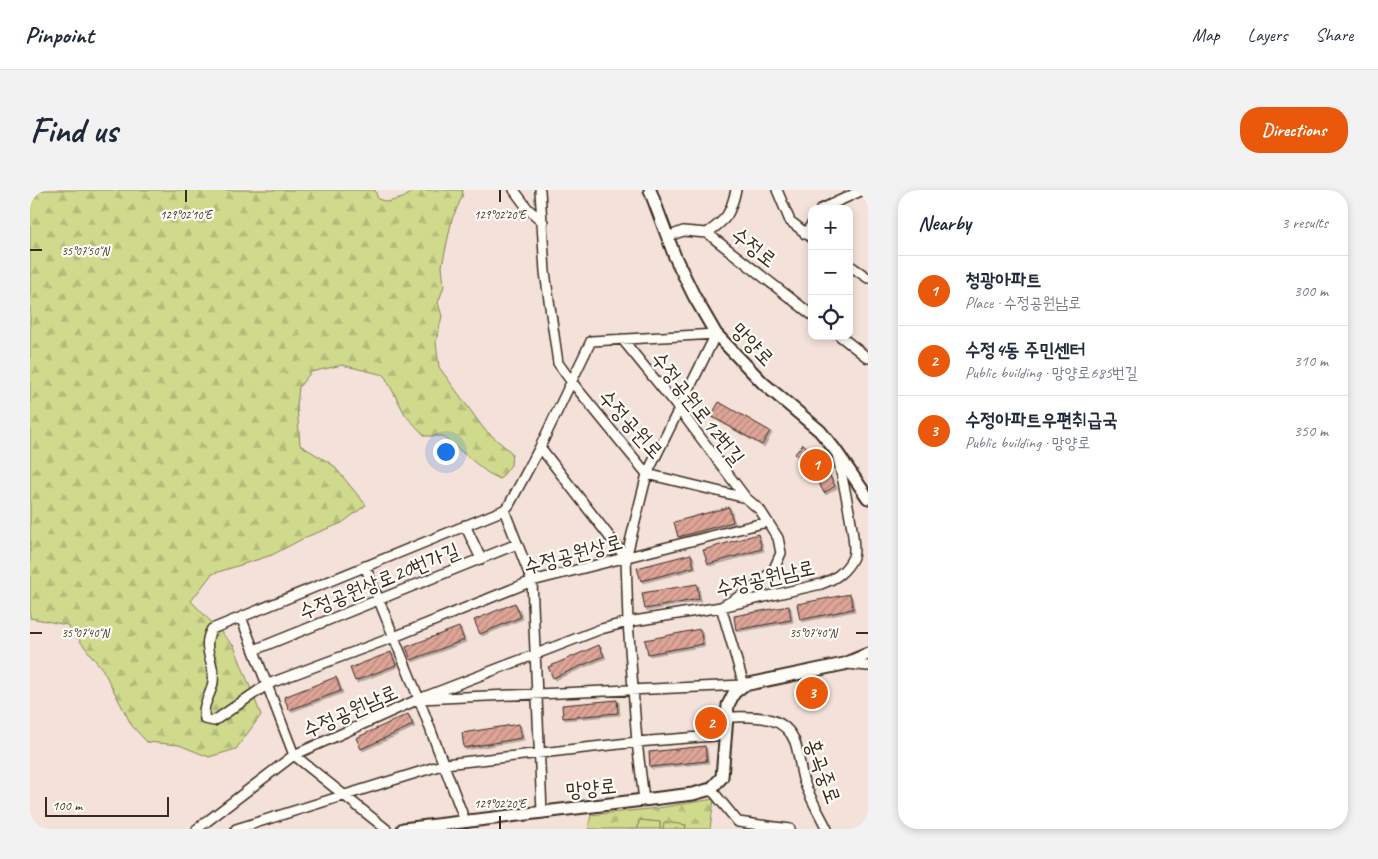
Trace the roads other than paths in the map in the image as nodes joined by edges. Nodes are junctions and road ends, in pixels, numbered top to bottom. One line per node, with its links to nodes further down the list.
1 (514, 190): 8 (street)
2 (540, 190): 8 (street, 수정공원로)
3 (650, 190): 11 (main road, 망양로)
4 (736, 190): 9 (street)
5 (777, 190): 10 (street)
6 (864, 190): 7 (street)
7 (831, 205)
8 (542, 222): 19 (street, 수정공원로)
9 (706, 233): 11 (street, 수정로); 14 (street, 수정로)
10 (808, 236)
11 (667, 237): 15 (main road, 망양로)
12 (853, 268): 13 (street)
13 (868, 278)
14 (808, 311)
15 (716, 334): 16 (street); 20 (street); 22 (main road, 망양로)
16 (622, 339): 19 (street); 20 (street, 수정공원로12번길)
17 (845, 340): 18 (street)
18 (868, 358)
19 (571, 381): 21 (street); 23 (street, 수정공원로)
20 (679, 409): 23 (street); 24 (street, 수정공원로12번길)
21 (540, 446): 26 (street); 30 (street)
22 (836, 451): 25 (main road, 망양로); 35 (street, 수정공원남로)
23 (647, 474): 24 (street, 수정공원로); 30 (street)
24 (746, 498): 27 (street)
25 (868, 498)
26 (504, 510): 28 (street, 수정공원상로); 29 (street)
27 (767, 522): 30 (street, 수정공원상로); 35 (street)
28 (466, 525): 31 (street); 32 (street, 수정공원상로)
29 (518, 544): 31 (street, 수정공원상로20번가길); 33 (street)
30 (626, 558): 33 (street, 수정공원상로); 37 (street)
31 (480, 559): 34 (street, 수정공원상로20번가길)
32 (365, 566): 34 (street); 36 (street, 수정공원상로)
33 (532, 581): 38 (street, 수정공원상로); 40 (street)
34 (379, 600): 38 (street); 39 (street, 수정공원상로20번가길)
35 (721, 607): 37 (street, 수정공원남로); 45 (street)
36 (241, 617): 39 (street); 44 (street, 수정공원상로)
37 (628, 622): 40 (street, 수정공원남로); 46 (street, 망양로)
38 (394, 637): 44 (street, 수정공원상로); 48 (street, 수정공원남로)
39 (254, 650): 44 (street)
40 (535, 654): 47 (street, 망양로); 48 (street, 수정공원남로)
41 (868, 654): 42 (main road)
42 (844, 664): 43 (street); 45 (main road)
43 (868, 666)
44 (268, 684): 53 (street, 수정공원남로)
45 (744, 685): 46 (street); 49 (main road)
46 (634, 690): 47 (street); 51 (street, 망양로)
47 (537, 695): 48 (street); 52 (street, 망양로)
48 (420, 699): 53 (street, 수정공원남로); 54 (street)
49 (727, 717): 50 (main road); 65 (street, 홍곡중로)
50 (726, 735): 51 (street); 55 (main road)
51 (637, 742): 52 (street); 57 (street, 망양로)
52 (540, 754): 54 (street); 58 (street, 망양로)
53 (294, 755): 56 (street); 60 (street, 수정공원남로)
54 (445, 764): 56 (street); 59 (street)
55 (711, 789): 57 (main road, 망양로); 64 (street)
56 (343, 795): 61 (street); 62 (street)
57 (644, 800): 58 (main road, 망양로)
58 (542, 812): 59 (main road, 망양로)
59 (465, 821): 63 (main road, 망양로)
60 (197, 829)
61 (236, 829)
62 (386, 829)
63 (403, 829)
64 (790, 829)
65 (826, 829)

